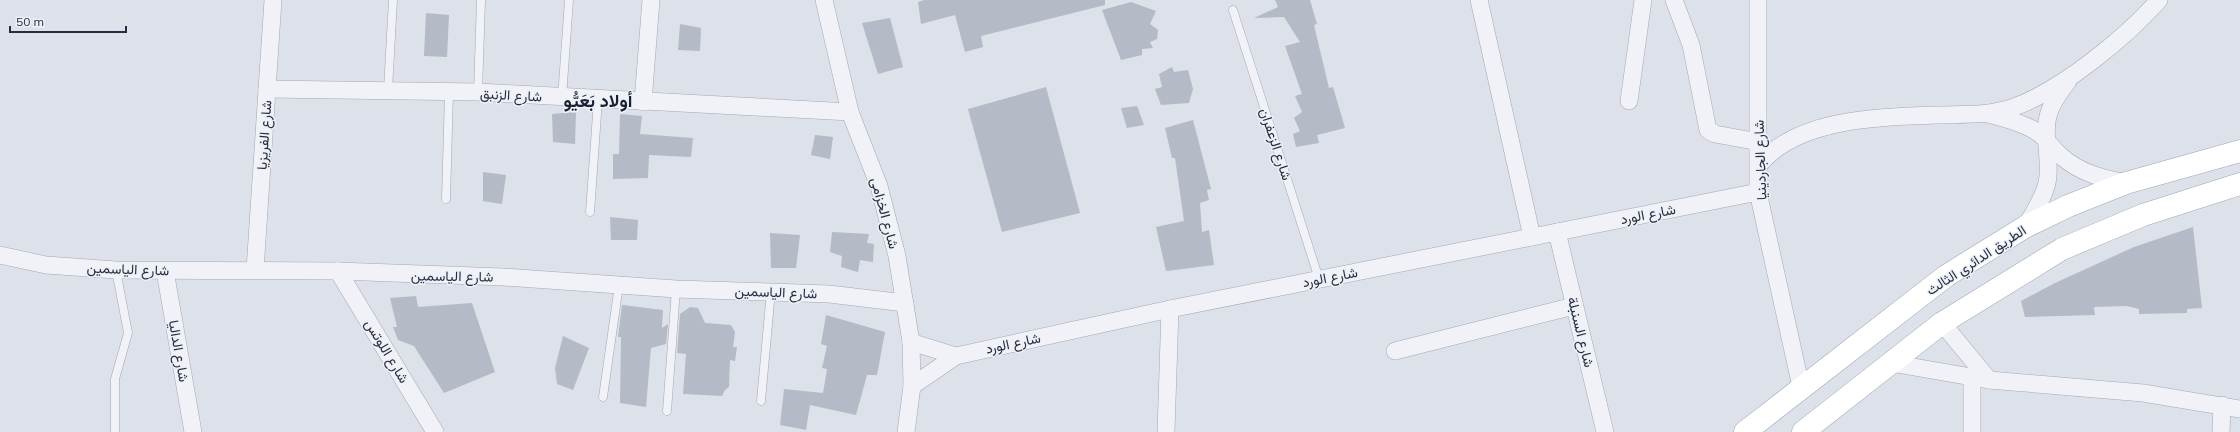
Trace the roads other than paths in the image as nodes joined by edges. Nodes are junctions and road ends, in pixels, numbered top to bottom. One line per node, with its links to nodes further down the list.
1 (273, 0): 14 (street, شارع الفريزيا)
2 (393, 0): 15 (lane)
3 (481, 0): 16 (lane)
4 (569, 0): 18 (lane)
5 (651, 0): 21 (street)
6 (824, 0): 22 (street, شارع الخزامى)
7 (1479, 0): 35 (street)
8 (1643, 0): 20 (street)
9 (1674, 0): 25 (street)
10 (1758, 0): 25 (street, شارع الجاردينيا)
11 (2159, 0): 13 (street)
12 (1234, 10): 41 (lane, شارع الزعفران)
13 (2072, 75): 23 (street); 24 (street)
14 (267, 89): 15 (street, شارع الزنبق); 38 (street, شارع الفريزيا)
15 (388, 89): 17 (street, شارع الزنبق)
16 (478, 92): 17 (street, شارع الزنبق); 18 (street, شارع الزنبق)
17 (449, 93): 31 (lane)
18 (562, 98): 19 (street, شارع الزنبق)
19 (598, 100): 21 (street, شارع الزنبق); 32 (lane)
20 (1629, 100)
21 (643, 102): 22 (street, شارع الزنبق)
22 (850, 112): 45 (street, شارع الخزامى)
23 (1986, 113): 24 (street); 27 (street)
24 (2047, 140): 28 (street); 33 (street)
25 (1759, 142): 27 (street, شارع الجاردينيا)
26 (2240, 151): 28 (main road, الطريق الدائري الثالث)
27 (1759, 165): 30 (street, شارع الجاردينيا)
28 (2126, 183): 33 (main road, الطريق الدائري الثالث)
29 (2240, 184): 48 (main road)
30 (1758, 192): 34 (street, شارع الورد); 55 (street, شارع الجاردينيا)
31 (446, 199)
32 (590, 212)
33 (2025, 227): 55 (main road, الطريق الدائري الثالث)
34 (1557, 232): 35 (street, شارع الورد); 46 (street, شارع السنبلة)
35 (1532, 238): 41 (street, شارع الورد)
36 (0, 255): 37 (street, شارع الياسمين)
37 (116, 270): 39 (street, شارع الياسمين); 62 (lane)
38 (255, 270): 39 (street, شارع الياسمين); 40 (street, شارع الياسمين)
39 (165, 271): 63 (street, شارع الداليا)
40 (338, 271): 42 (street, شارع الياسمين); 64 (street, شارع اللوتس)
41 (1319, 279): 47 (street, شارع الورد)
42 (619, 285): 43 (street, شارع الياسمين); 56 (lane)
43 (676, 289): 44 (street, شارع الياسمين); 60 (lane)
44 (771, 291): 45 (street, شارع الياسمين); 57 (lane)
45 (904, 303): 49 (street, شارع الخزامى)
46 (1574, 306): 50 (street); 67 (street, شارع السنبلة)
47 (1170, 309): 51 (street, شارع الورد); 66 (street)
48 (1942, 322): 52 (main road); 53 (street)
49 (911, 342): 51 (street); 54 (street, شارع الخزامى)
50 (1396, 351)
51 (956, 356): 54 (street, شارع الورد)
52 (1891, 363): 53 (street); 61 (main road)
53 (1980, 378): 58 (street); 69 (street)
54 (912, 386): 65 (street, شارع الخزامى)
55 (1801, 387): 68 (main road, الطريق الدائري الثالث)
56 (603, 397)
57 (761, 401)
58 (2222, 405): 59 (street); 70 (street)
59 (2240, 409)
60 (668, 411)
61 (1813, 429)
62 (115, 432)
63 (193, 432)
64 (435, 432)
65 (906, 432)
66 (1166, 432)
67 (1605, 432)
68 (1745, 432)
69 (1972, 432)
70 (2221, 432)

